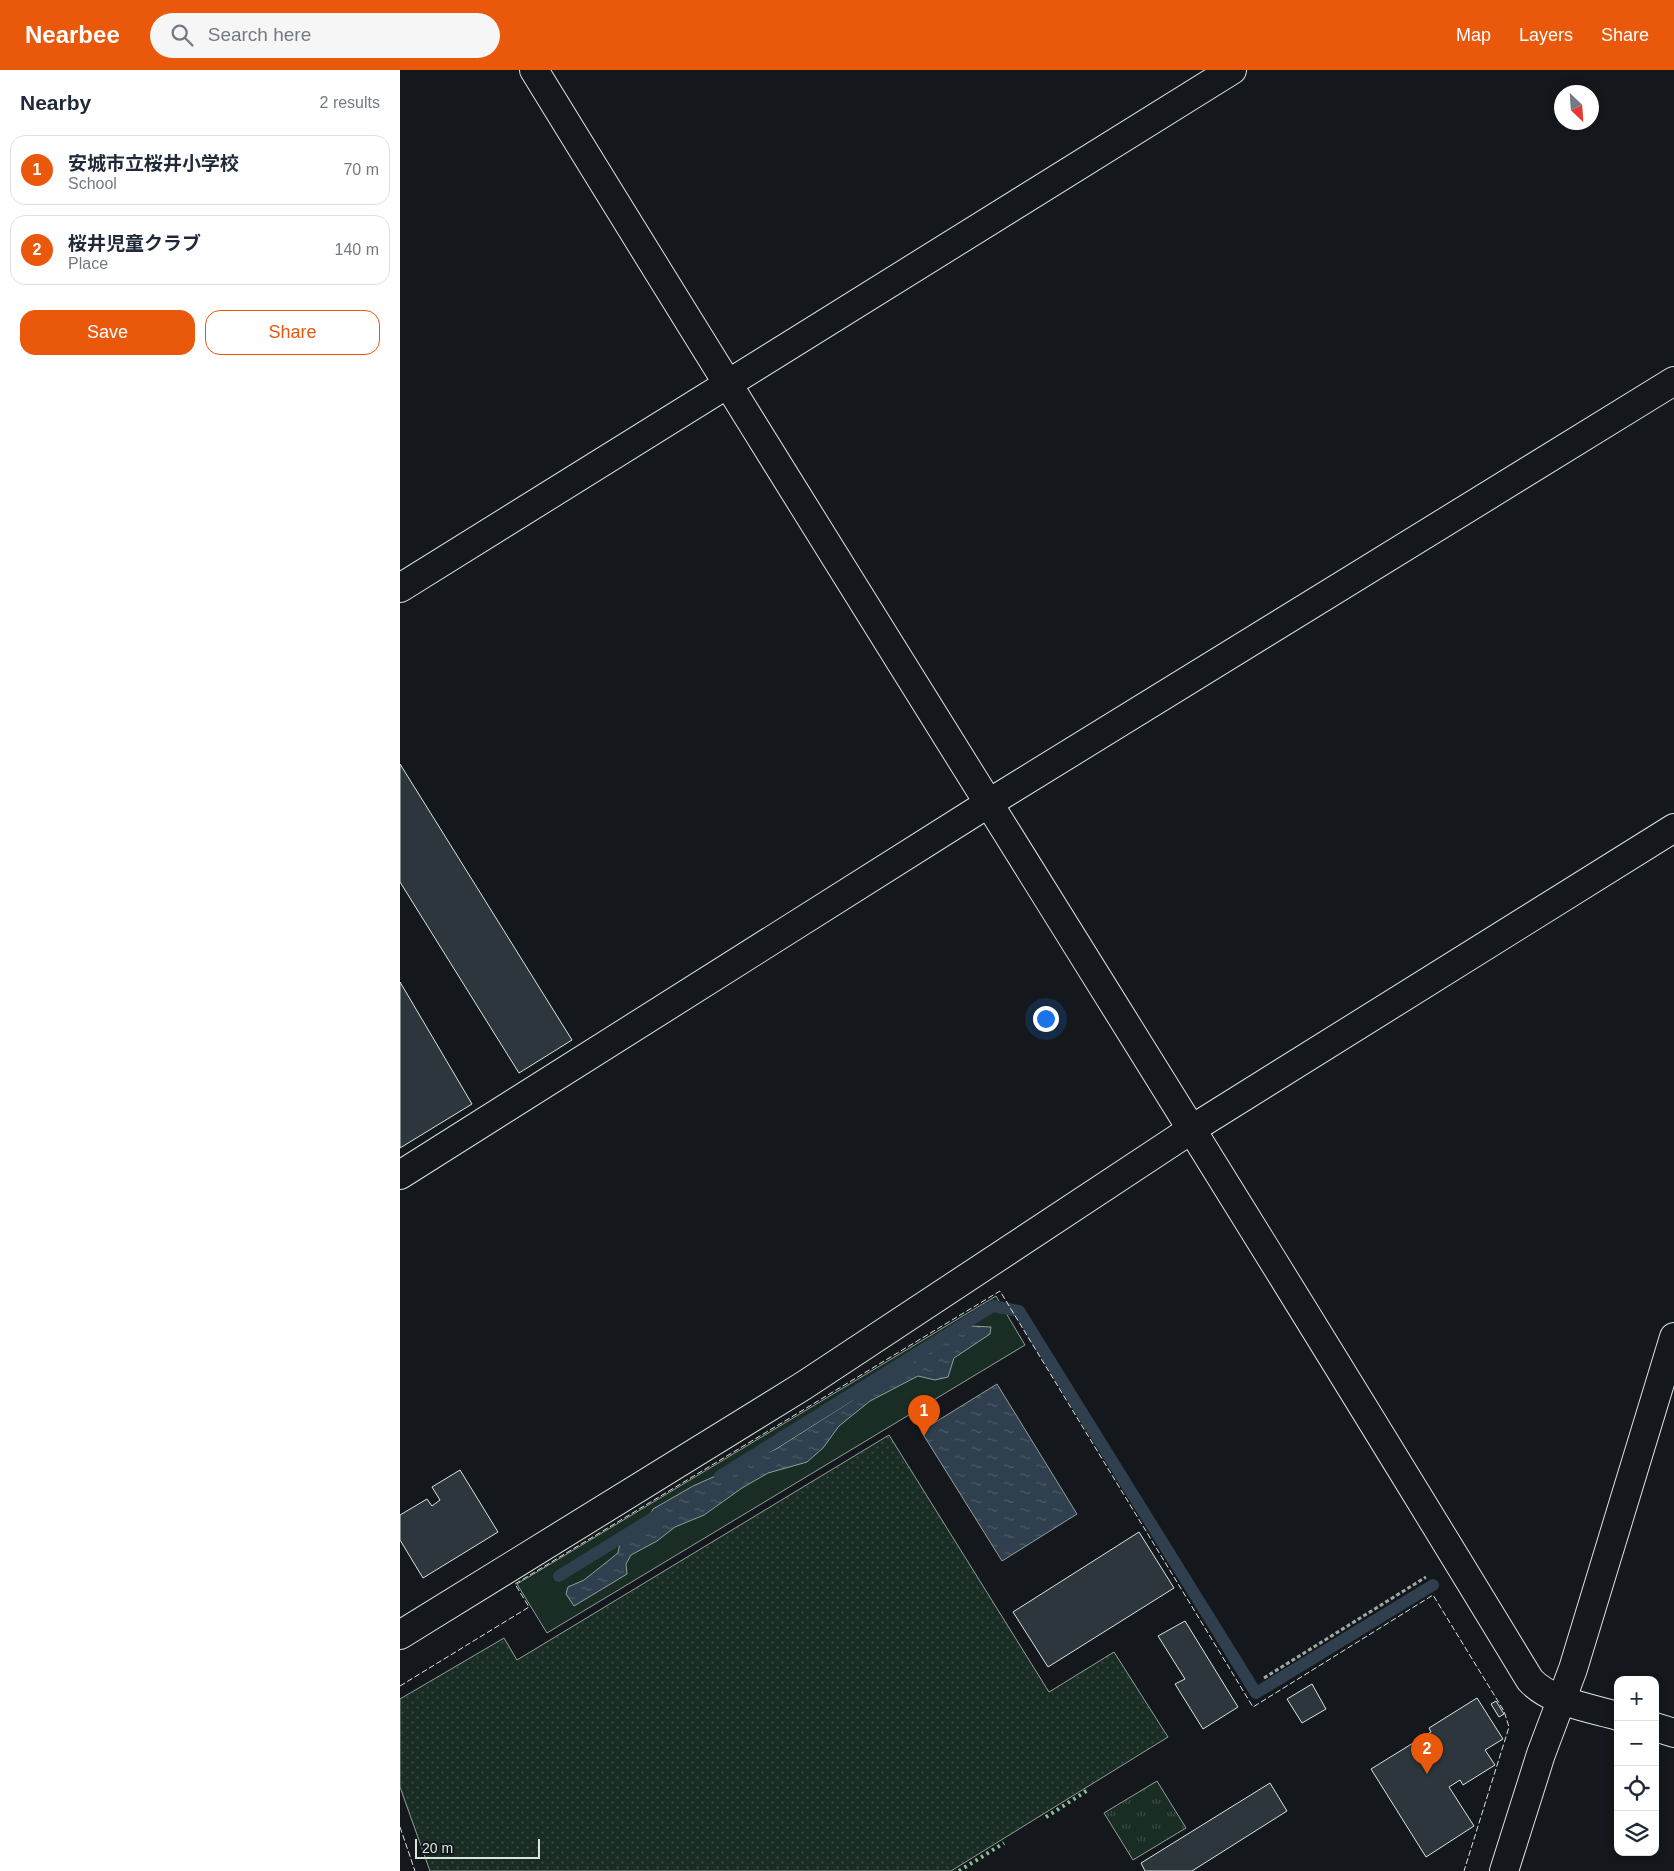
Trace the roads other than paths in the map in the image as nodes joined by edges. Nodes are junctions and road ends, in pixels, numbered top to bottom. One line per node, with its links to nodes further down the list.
1 (534, 70): 4 (street)
2 (1232, 70): 4 (street)
3 (1674, 381): 6 (street)
4 (727, 385): 5 (street); 6 (street)
5 (400, 588)
6 (989, 803): 8 (street); 9 (street)
7 (1674, 828): 8 (street)
8 (1192, 1128): 11 (street); 12 (street)
9 (400, 1175)
10 (1674, 1338): 12 (street)
11 (400, 1636)
12 (1562, 1698): 13 (street); 16 (street)
13 (1614, 1715)
14 (1659, 1728): 15 (street)
15 (1674, 1733)
16 (1504, 1871)

